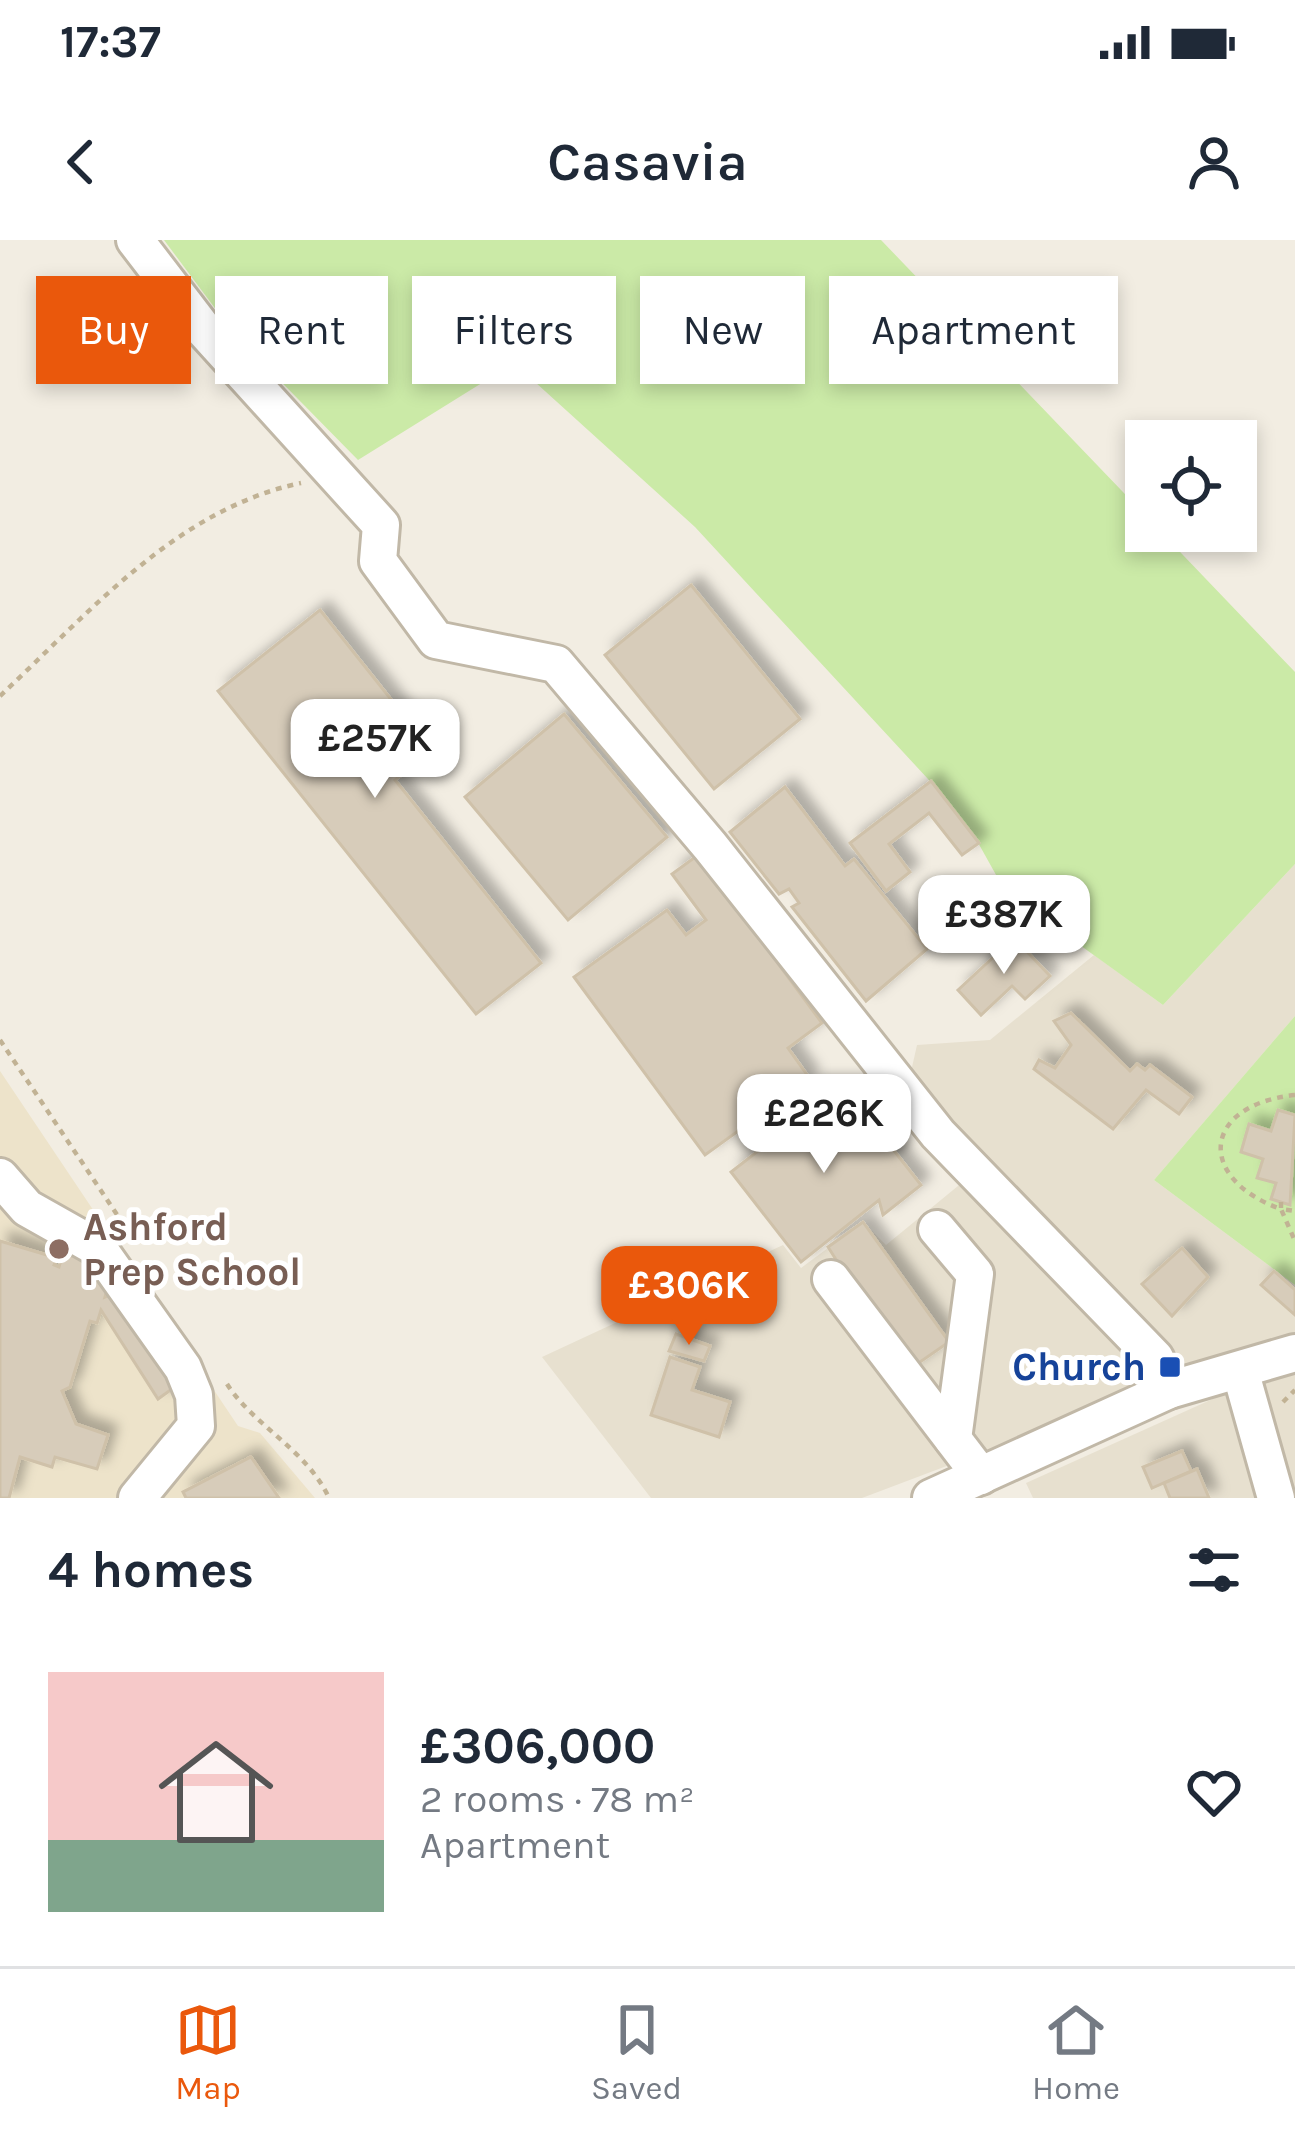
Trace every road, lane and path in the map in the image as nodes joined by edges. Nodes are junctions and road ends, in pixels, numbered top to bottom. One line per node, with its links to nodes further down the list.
1 (135, 240): 2 (street)
2 (336, 475): 3 (path); 16 (street)
3 (0, 696)
4 (0, 1040): 11 (path)
5 (1295, 1095): 7 (path)
6 (0, 1178): 19 (street)
7 (1281, 1206): 8 (path); 10 (path)
8 (1295, 1211)
9 (937, 1229): 17 (street)
10 (1295, 1241)
11 (137, 1244)
12 (831, 1279): 17 (street)
13 (1295, 1353): 14 (street)
14 (1240, 1370): 16 (street); 22 (street)
15 (222, 1376): 20 (path)
16 (1169, 1390): 18 (street)
17 (953, 1439): 18 (street)
18 (981, 1475): 21 (street)
19 (136, 1498)
20 (329, 1498)
21 (931, 1498)
22 (1276, 1498)

